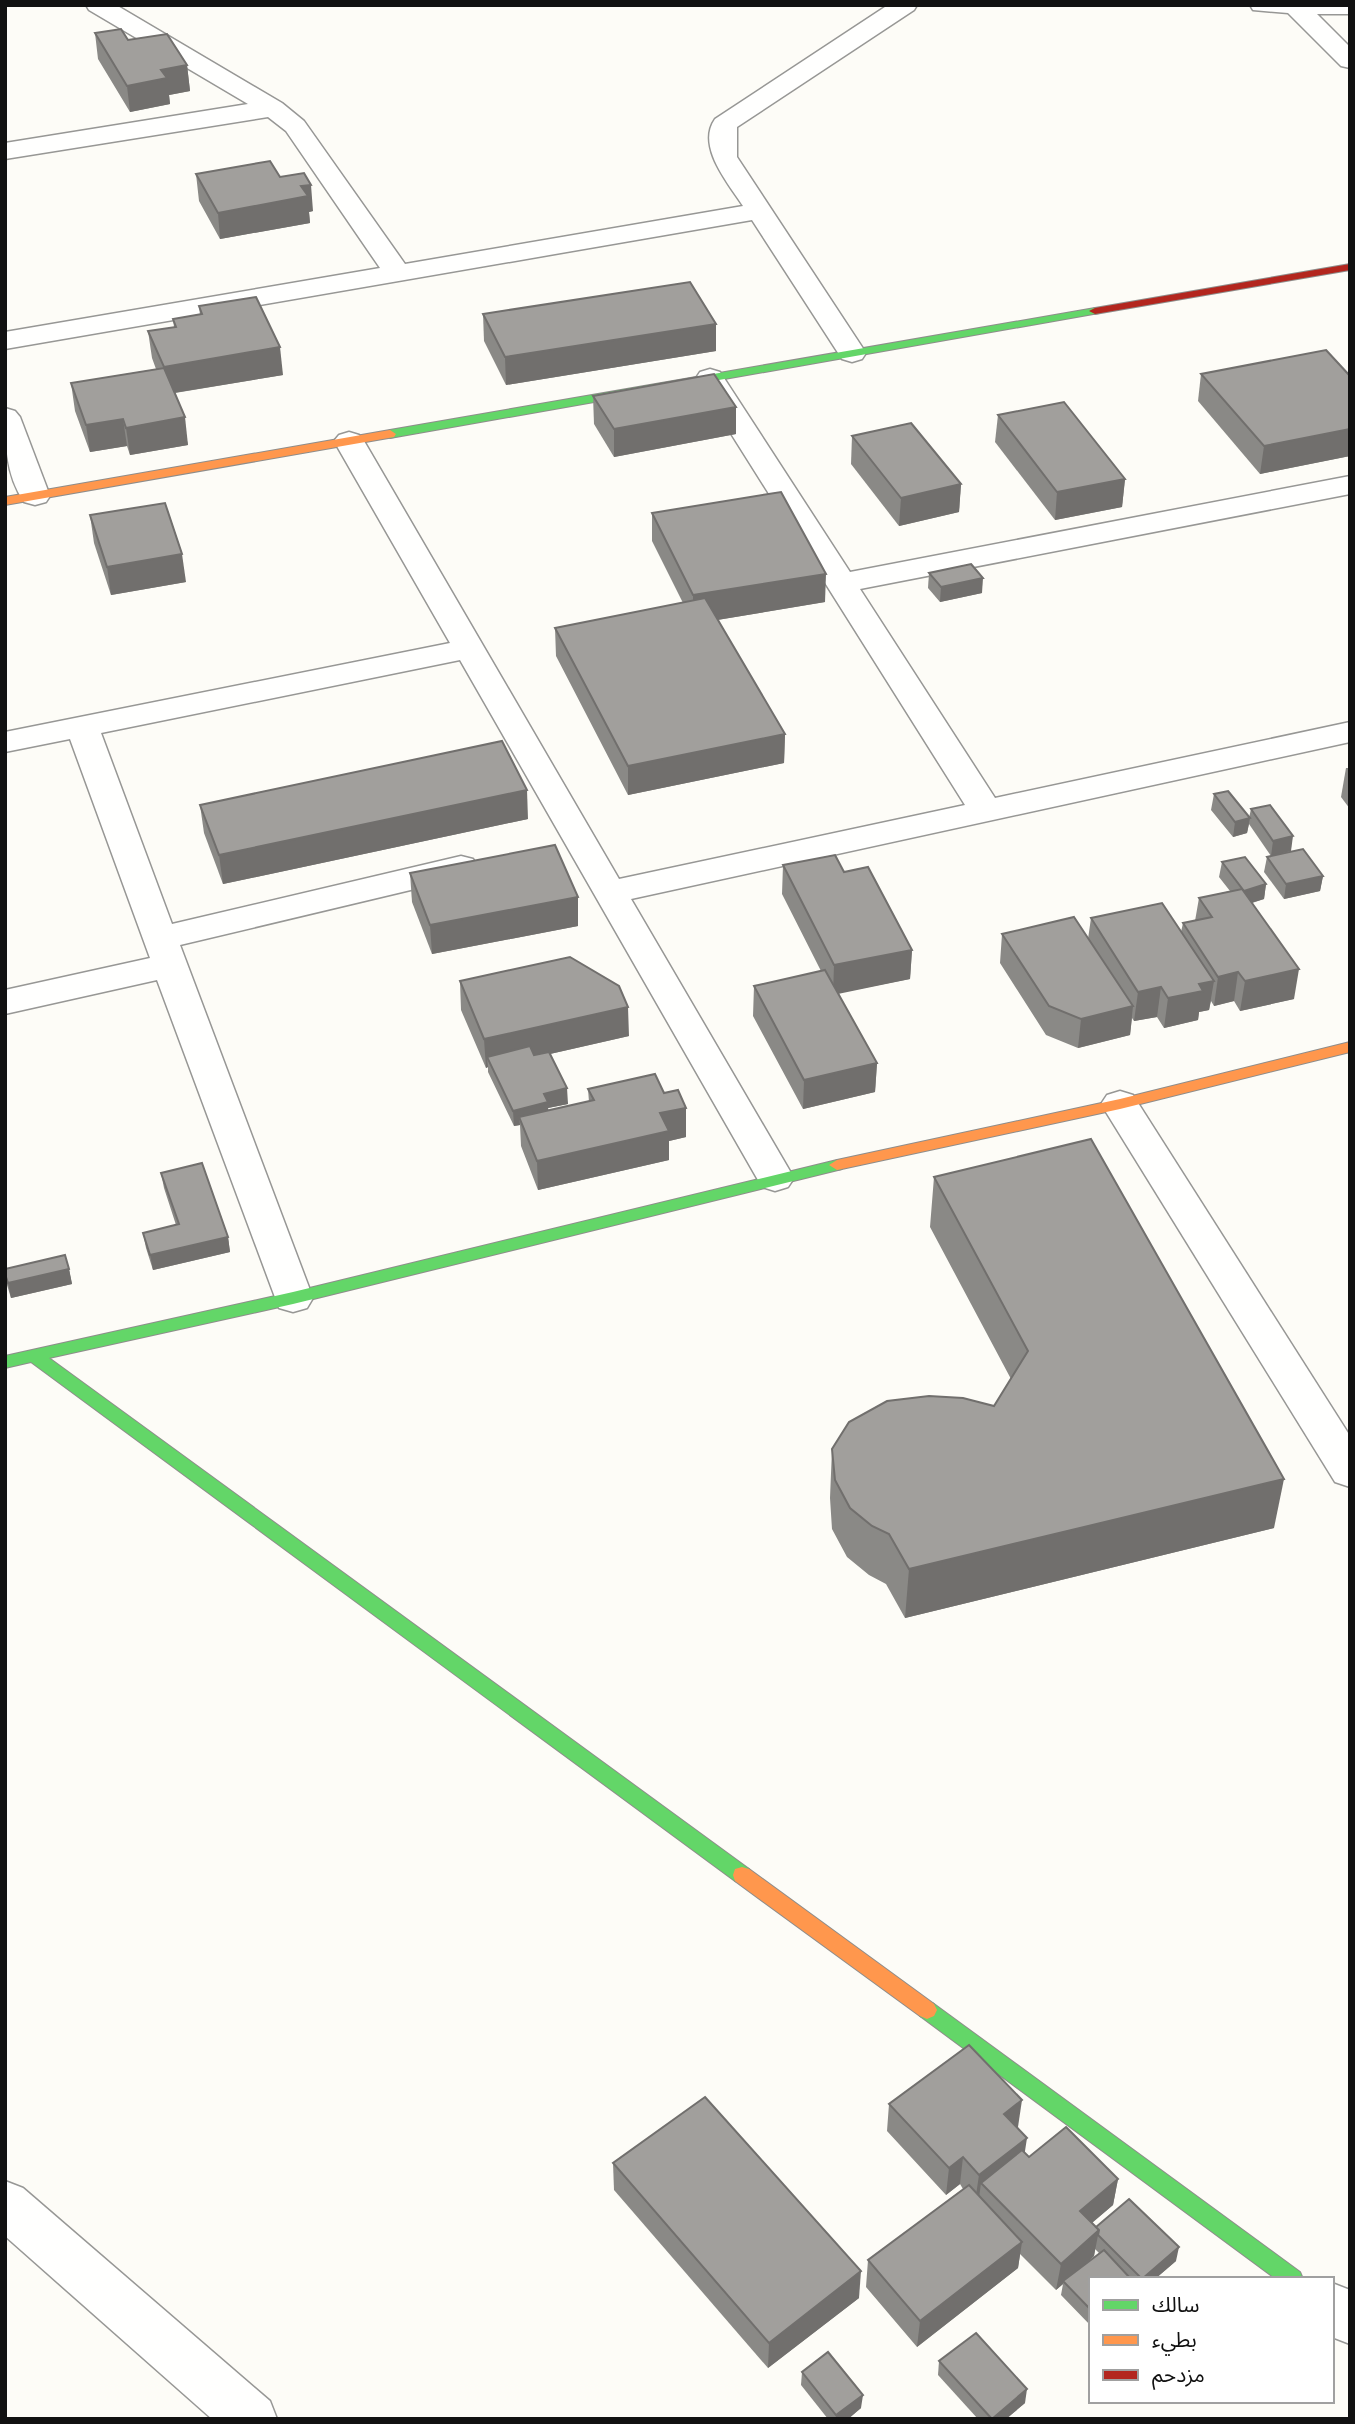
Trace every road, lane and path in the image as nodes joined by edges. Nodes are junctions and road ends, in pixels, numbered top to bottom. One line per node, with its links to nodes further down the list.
1 (98, 5): 7 (street)
2 (905, 5): 9 (street)
3 (1262, 5): 4 (street)
4 (1295, 6): 5 (street); 6 (street)
5 (1350, 8)
6 (1350, 61)
7 (273, 108): 8 (street); 11 (street)
8 (5, 151)
9 (760, 211): 11 (street); 13 (street)
10 (1350, 267): 13 (street)
11 (398, 274): 12 (street)
12 (5, 341)
13 (852, 353): 14 (street)
14 (710, 378): 16 (street); 20 (street)
15 (5, 416): 18 (street)
16 (349, 441): 18 (street); 21 (street)
17 (1350, 485): 20 (street)
18 (35, 496): 19 (street)
19 (5, 501)
20 (843, 583): 25 (street)
21 (469, 649): 22 (street); 27 (street)
22 (82, 727): 24 (street); 28 (street)
23 (1350, 732): 25 (street)
24 (5, 742)
25 (985, 809): 27 (street)
26 (498, 859): 28 (street)
27 (610, 892): 32 (street)
28 (165, 951): 29 (street); 33 (street)
29 (5, 1002)
30 (1350, 1047): 31 (street)
31 (1120, 1104): 32 (street); 36 (street)
32 (775, 1178): 33 (street)
33 (293, 1298): 34 (street)
34 (36, 1357): 35 (street); 40 (street)
35 (5, 1362)
36 (1350, 1471)
37 (5, 2204): 39 (street)
38 (5, 2240): 39 (street)
39 (56, 2250): 43 (street)
40 (1290, 2277)
41 (1334, 2308): 42 (street)
42 (1350, 2320)
43 (251, 2419)

